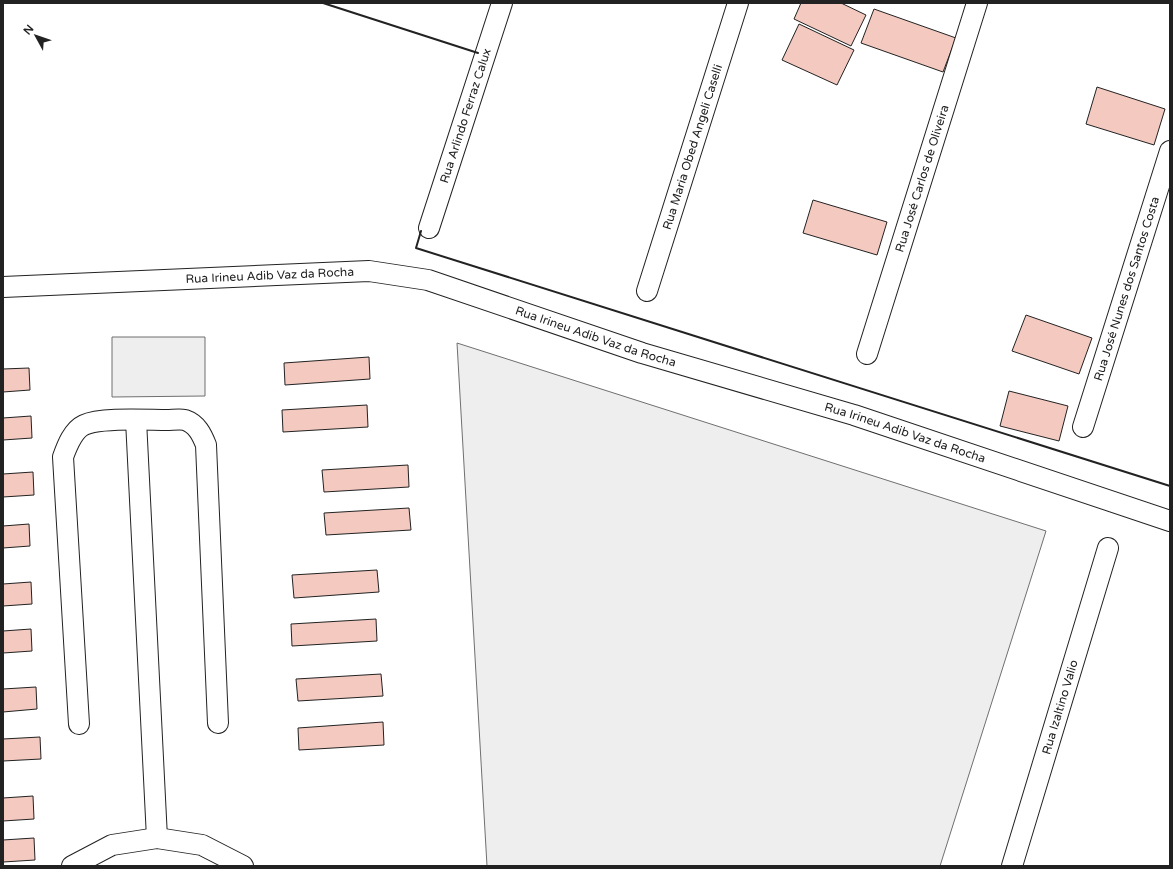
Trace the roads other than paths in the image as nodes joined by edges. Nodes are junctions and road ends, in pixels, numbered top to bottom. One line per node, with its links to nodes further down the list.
1 (502, 3): 5 (street, Rua Arlindo Ferraz Calux)
2 (738, 3): 7 (street, Rua Maria Obed Angeli Caselli)
3 (977, 3): 8 (street, Rua José Carlos de Oliveira)
4 (1170, 151): 10 (street, Rua José Nunes dos Santos Costa)
5 (429, 228)
6 (3, 287): 11 (street, Rua Irineu Adib Vaz da Rocha)
7 (647, 291)
8 (867, 354)
9 (136, 420): 13 (street); 14 (street); 15 (street)
10 (1083, 427)
11 (1170, 521)
12 (1108, 548): 18 (street, Rua Izaltino Valio)
13 (218, 723)
14 (79, 724)
15 (157, 838): 16 (street); 17 (street)
16 (72, 866)
17 (243, 866)
18 (1012, 866)

